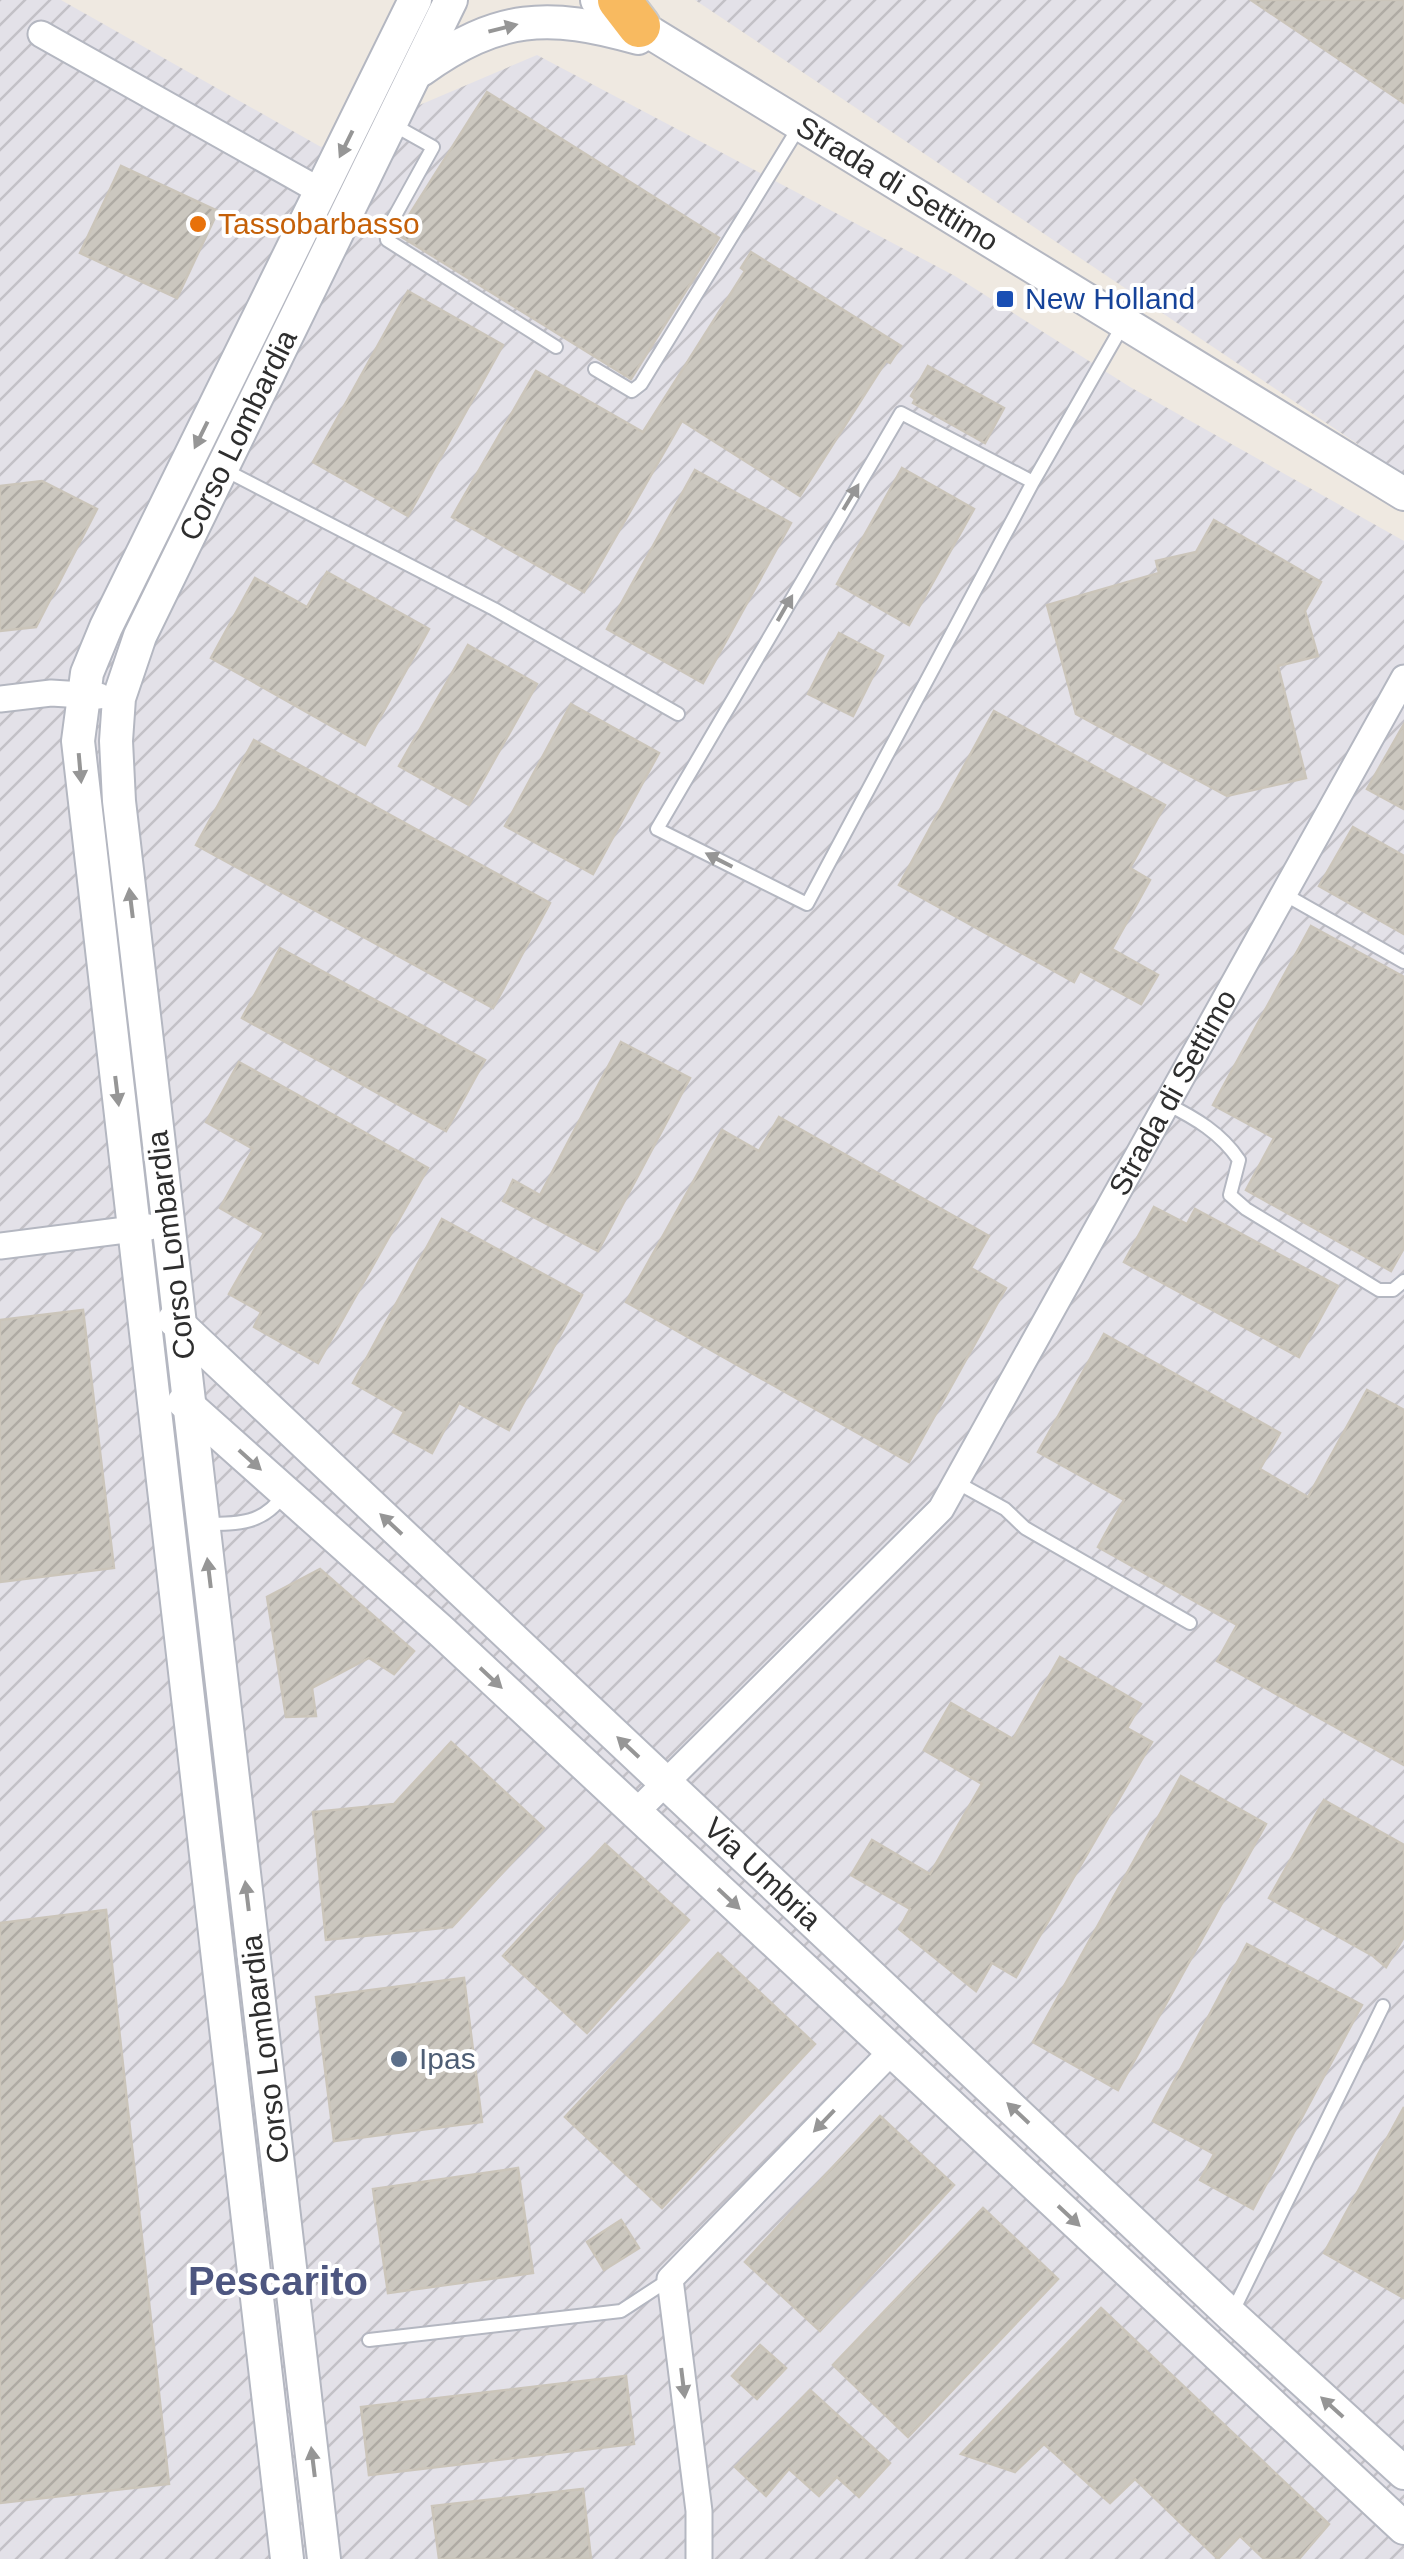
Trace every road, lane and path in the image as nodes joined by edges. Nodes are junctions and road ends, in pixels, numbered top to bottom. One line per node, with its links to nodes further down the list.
1 (388, 0): 8 (street)
2 (415, 0): 8 (street, Corso Lombardia)
3 (451, 0): 8 (street, Corso Lombardia)
4 (597, 0): 5 (street, Strada di Settimo)
5 (629, 13): 7 (street, Strada di Settimo)
6 (41, 34): 11 (street)
7 (678, 50): 8 (street, one-way to 7); 10 (street, Strada di Settimo)
8 (403, 65): 9 (street, Corso Lombardia); 11 (street, Corso Lombardia, one-way to 11)
9 (392, 124): 13 (lane); 15 (street, Corso Lombardia)
10 (800, 125): 12 (street, Strada di Settimo); 14 (lane)
11 (322, 192): 19 (street, Corso Lombardia, one-way to 19)
12 (1124, 323): 16 (lane); 17 (street, Strada di Settimo)
13 (556, 347)
14 (595, 369)
15 (222, 469): 20 (street, Corso Lombardia); 22 (lane)
16 (1033, 482): 16 (lane, one-way to 16)
17 (1404, 494)
18 (1404, 678): 23 (street, Strada di Settimo)
19 (82, 694): 20 (street); 21 (street); 26 (street, Corso Lombardia, one-way to 26)
20 (120, 698): 25 (street, Corso Lombardia, one-way to 20)
21 (0, 699)
22 (678, 714)
23 (1284, 894): 24 (lane); 27 (street, Strada di Settimo)
24 (1404, 962)
25 (138, 965): 26 (street); 28 (street, Corso Lombardia)
26 (102, 970): 29 (street, Corso Lombardia, one-way to 29)
27 (1167, 1104): 31 (lane); 36 (street, Strada di Settimo)
28 (168, 1225): 29 (street); 33 (street, Corso Lombardia)
29 (133, 1229): 30 (street); 32 (street, Corso Lombardia)
30 (0, 1246)
31 (1404, 1280)
32 (140, 1288): 33 (street, Via Umbria); 34 (street, Corso Lombardia)
33 (180, 1325): 35 (street, Corso Lombardia); 39 (street, Via Umbria, one-way to 33)
34 (149, 1374): 35 (street, Via Umbria); 43 (street, Corso Lombardia)
35 (190, 1406): 37 (street, Via Umbria, one-way to 37); 38 (street, Corso Lombardia)
36 (956, 1482): 41 (lane); 44 (street, Strada di Settimo)
37 (285, 1492): 38 (lane); 40 (street, Via Umbria)
38 (203, 1524): 42 (street, Corso Lombardia, one-way to 38)
39 (457, 1586): 40 (street); 44 (street, Via Umbria, one-way to 39)
40 (431, 1622): 45 (street, Via Umbria, one-way to 45)
41 (1190, 1623)
42 (215, 1627): 43 (street); 50 (street, Corso Lombardia, one-way to 42)
43 (179, 1630): 51 (street, Corso Lombardia)
44 (666, 1783): 45 (street, Strada di Settimo); 48 (street, Via Umbria, one-way to 44)
45 (636, 1812): 47 (street, Via Umbria, one-way to 47)
46 (1383, 2006): 53 (lane)
47 (892, 2051): 49 (street, Via Umbria); 52 (street, one-way to 52)
48 (1066, 2158): 49 (street); 53 (street, Via Umbria)
49 (1038, 2188): 55 (street, Via Umbria, one-way to 55)
50 (285, 2227): 51 (street); 59 (street, Corso Lombardia, one-way to 50)
51 (250, 2231): 58 (street, Corso Lombardia)
52 (670, 2279): 54 (lane); 60 (street, one-way to 60)
53 (1231, 2315): 55 (street); 56 (street, Via Umbria, one-way to 53)
54 (369, 2340)
55 (1205, 2343): 57 (street, Via Umbria)
56 (1404, 2473)
57 (1404, 2528)
58 (288, 2559)
59 (324, 2559)
60 (700, 2559)

